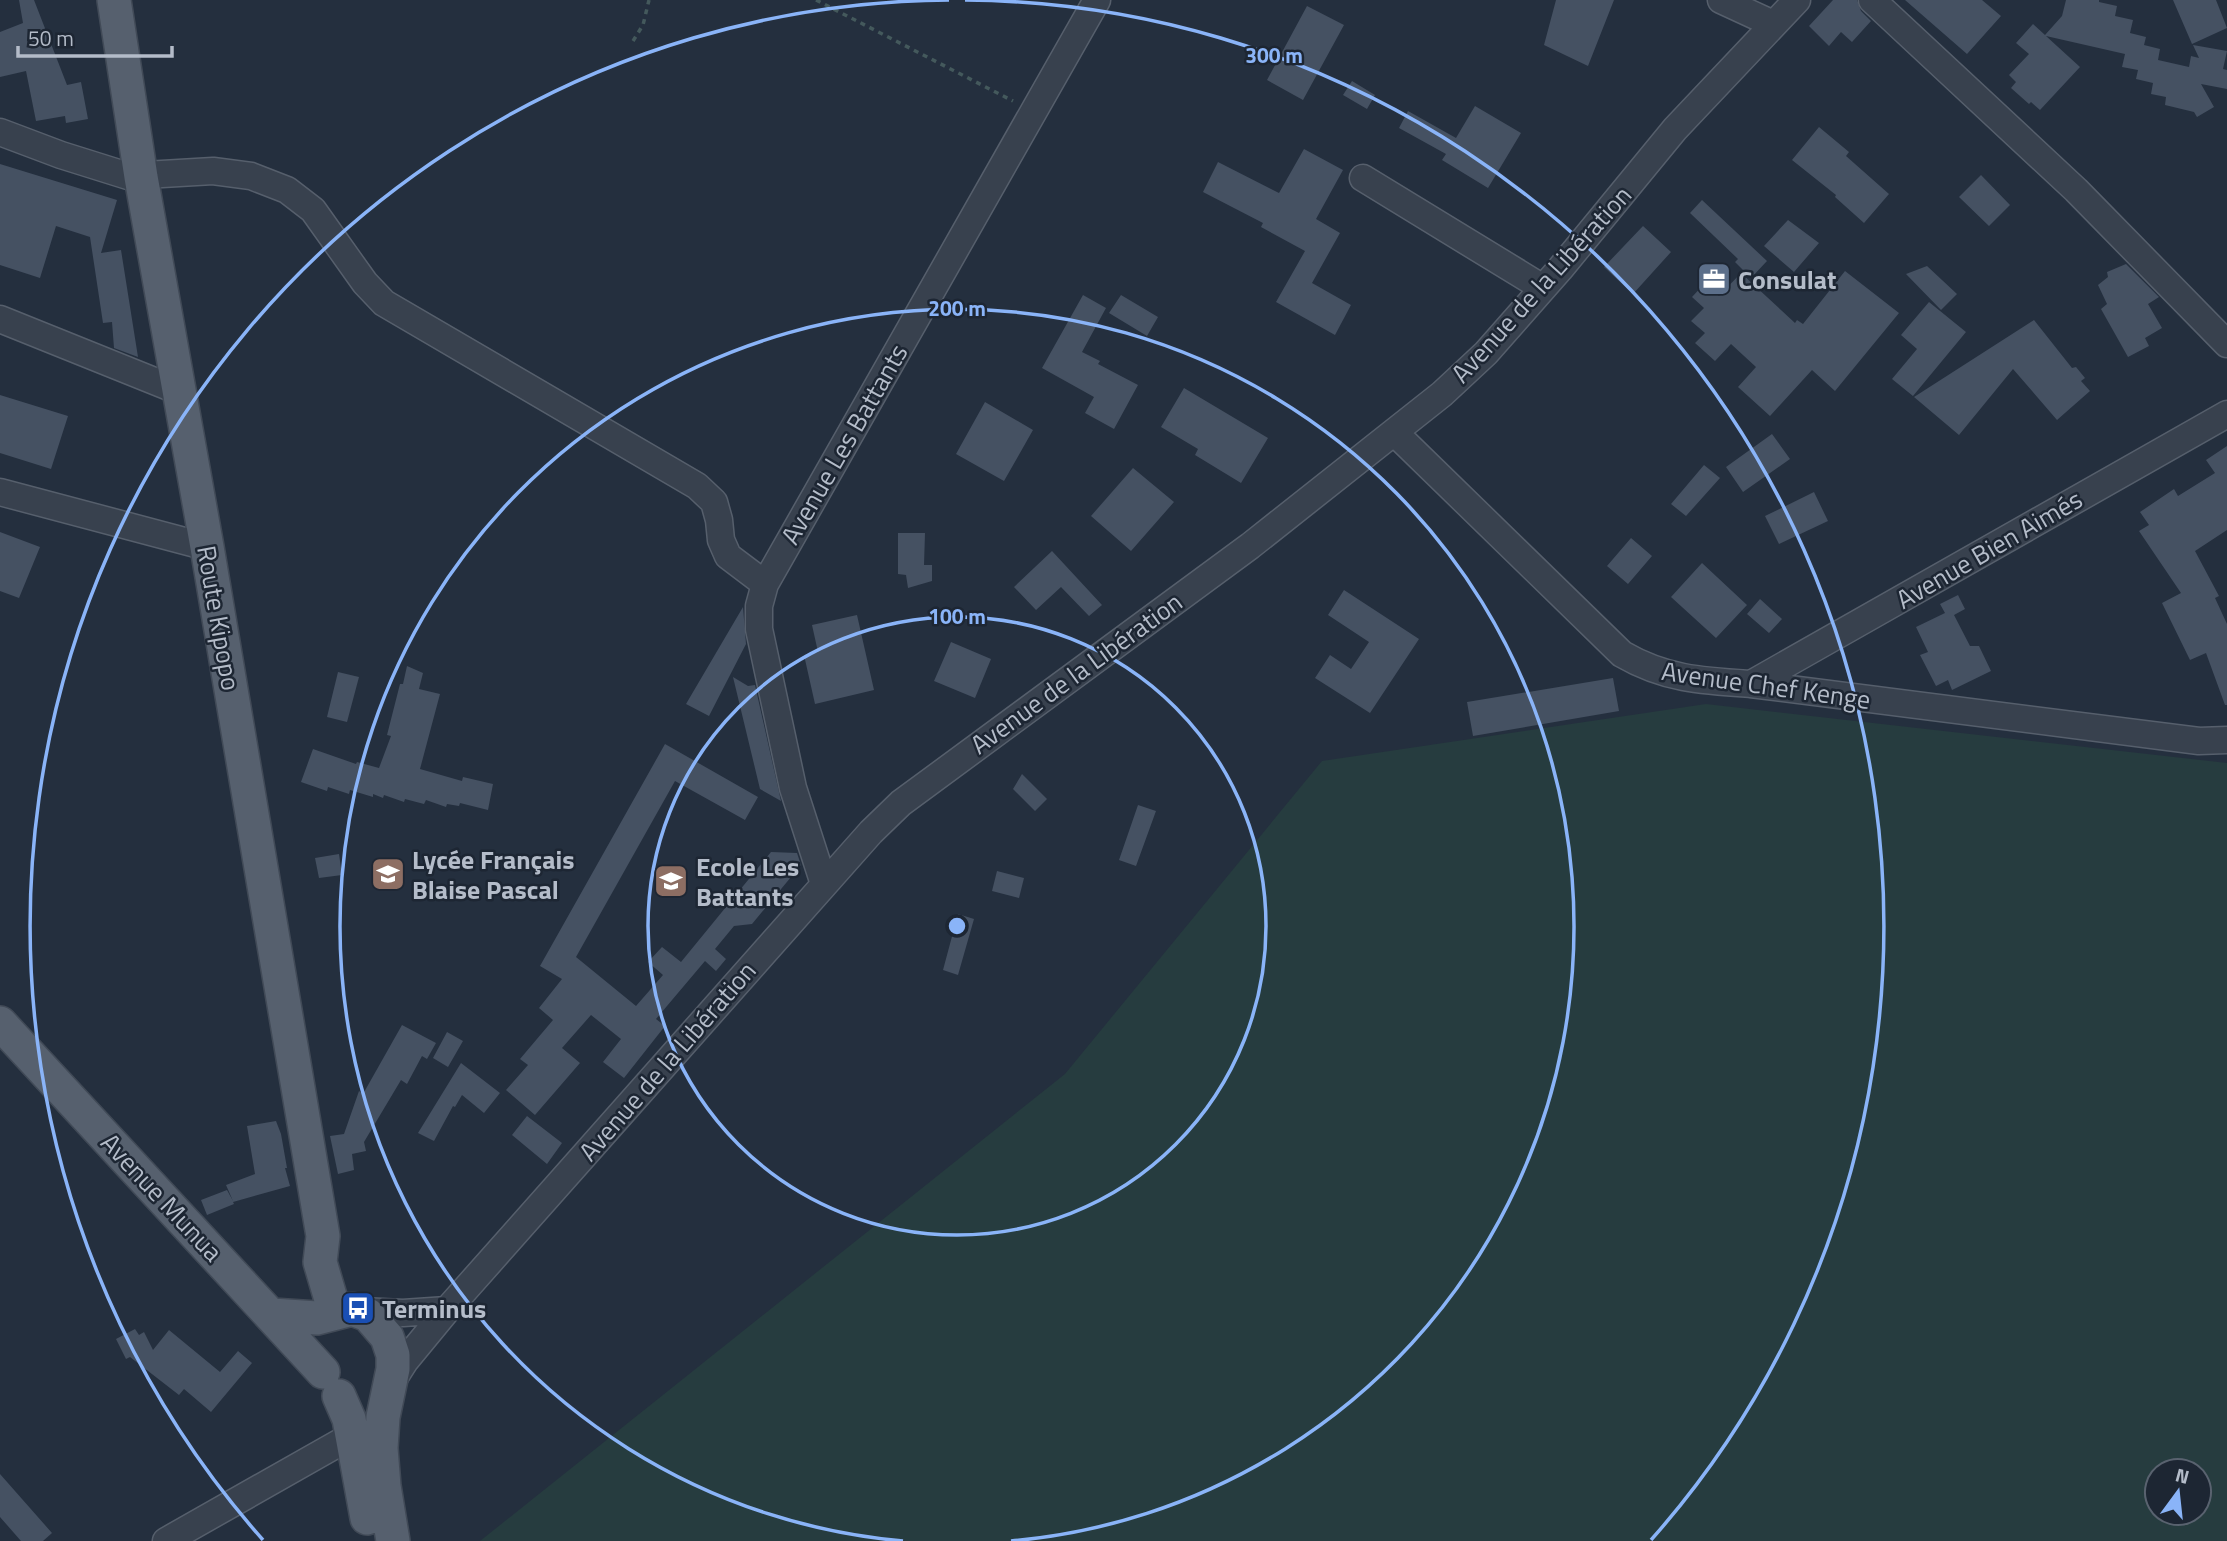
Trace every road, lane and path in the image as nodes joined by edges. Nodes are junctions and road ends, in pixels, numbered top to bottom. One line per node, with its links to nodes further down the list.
1 (114, 0): 12 (main road, Route Kipopo)
2 (649, 0): 9 (path)
3 (816, 0): 10 (path)
4 (1097, 0): 10 (street, Avenue Les Battants)
5 (1721, 0): 8 (street)
6 (1797, 0): 8 (street, Avenue de la Libération)
7 (1872, 0): 16 (street)
8 (1773, 24): 14 (street, Avenue de la Libération)
9 (633, 41)
10 (1033, 112): 22 (street, Avenue Les Battants)
11 (0, 132): 12 (street)
12 (141, 177): 17 (main road, Route Kipopo); 22 (street)
13 (1363, 178): 14 (street)
14 (1543, 288): 19 (street, Avenue de la Libération)
15 (0, 319): 17 (street)
16 (2227, 344)
17 (179, 391): 21 (main road, Route Kipopo)
18 (2227, 414): 23 (street, Avenue Bien Aimés)
19 (1395, 433): 23 (street, Avenue Chef Kenge); 25 (street, Avenue de la Libération)
20 (0, 492): 21 (street)
21 (207, 547): 28 (main road, Route Kipopo)
22 (765, 584): 25 (street, Avenue Les Battants)
23 (1751, 684): 24 (street, Avenue Chef Kenge)
24 (2227, 740)
25 (824, 884): 27 (street, Avenue de la Libération)
26 (4, 1033): 29 (main road, Avenue Munua)
27 (447, 1310): 28 (street); 31 (street, Avenue de la Libération)
28 (346, 1312): 29 (main road); 30 (main road); 31 (main road)
29 (272, 1315): 30 (main road, Avenue Munua)
30 (330, 1383): 31 (main road); 32 (main road)
31 (389, 1388): 35 (main road)
32 (353, 1435): 33 (street); 34 (main road)
33 (166, 1541)
34 (372, 1541)
35 (393, 1541)

